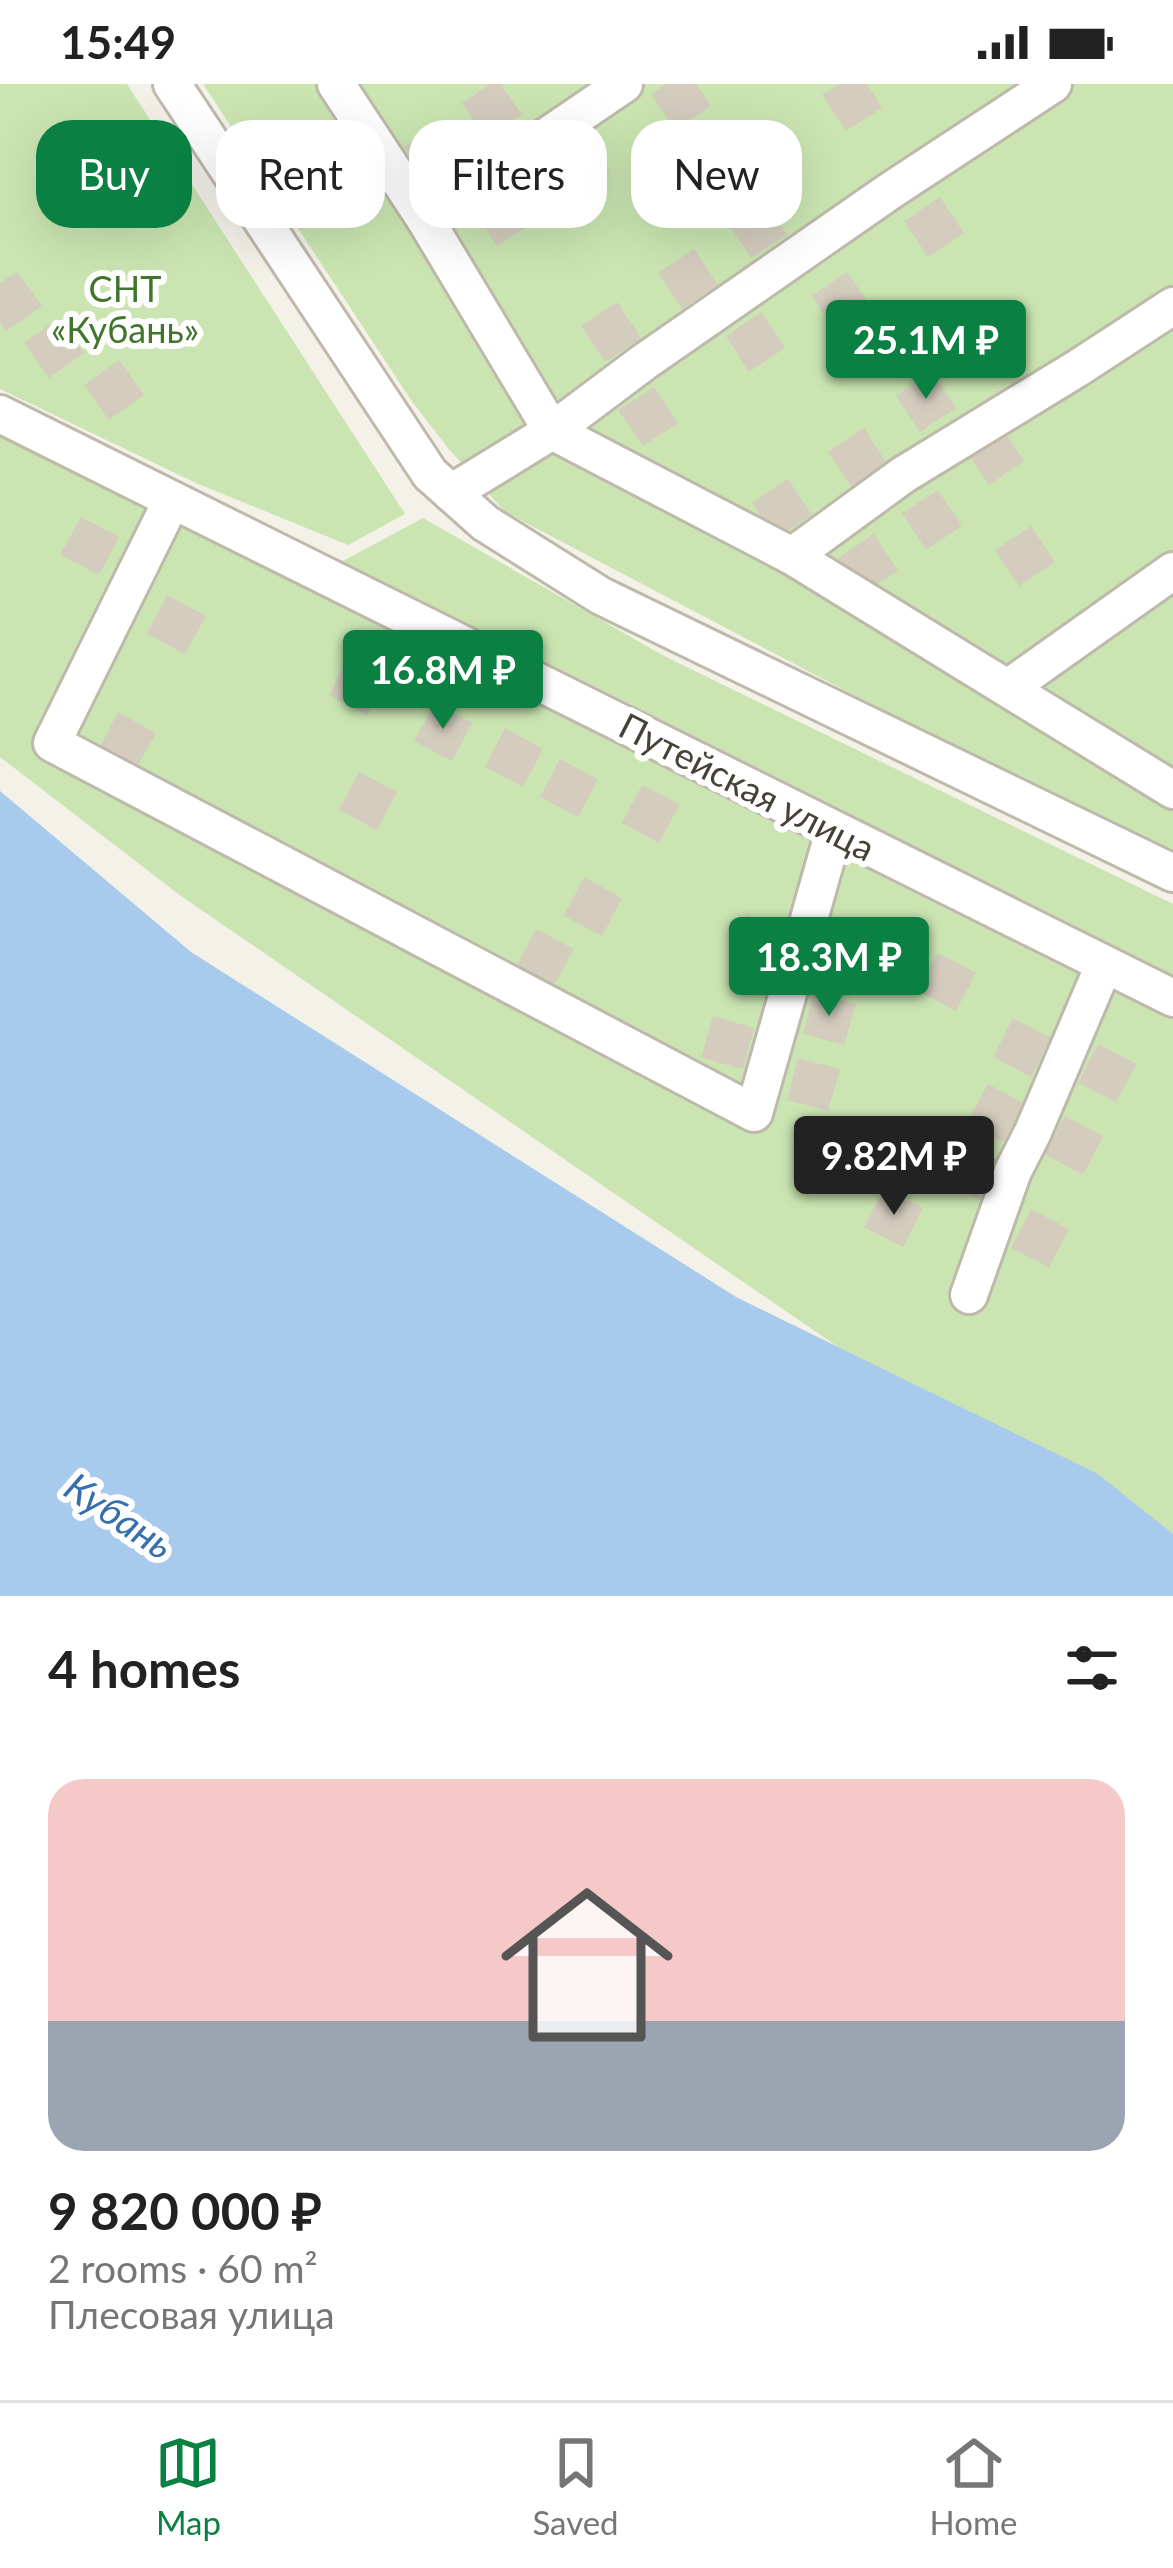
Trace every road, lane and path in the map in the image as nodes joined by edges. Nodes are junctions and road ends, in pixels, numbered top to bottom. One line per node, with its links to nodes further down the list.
1 (172, 84): 11 (street)
2 (335, 84): 6 (street)
3 (624, 84): 5 (street)
4 (1053, 84): 10 (street)
5 (571, 120)
6 (409, 195)
7 (430, 228): 10 (street)
8 (1173, 306): 13 (street)
9 (0, 414): 12 (street, Путейская улица)
10 (552, 431): 11 (street); 13 (street)
11 (451, 493): 18 (street)
12 (172, 500): 17 (street, Путейская улица); 17 (street)
13 (792, 556): 15 (street)
14 (1173, 571): 15 (street)
15 (1008, 688): 16 (street)
16 (1173, 790)
17 (834, 831): 19 (street, Путейская улица)
18 (1166, 861)
19 (1104, 965): 20 (street, Путейская улица); 21 (street)
20 (1173, 998)
21 (969, 1294)

